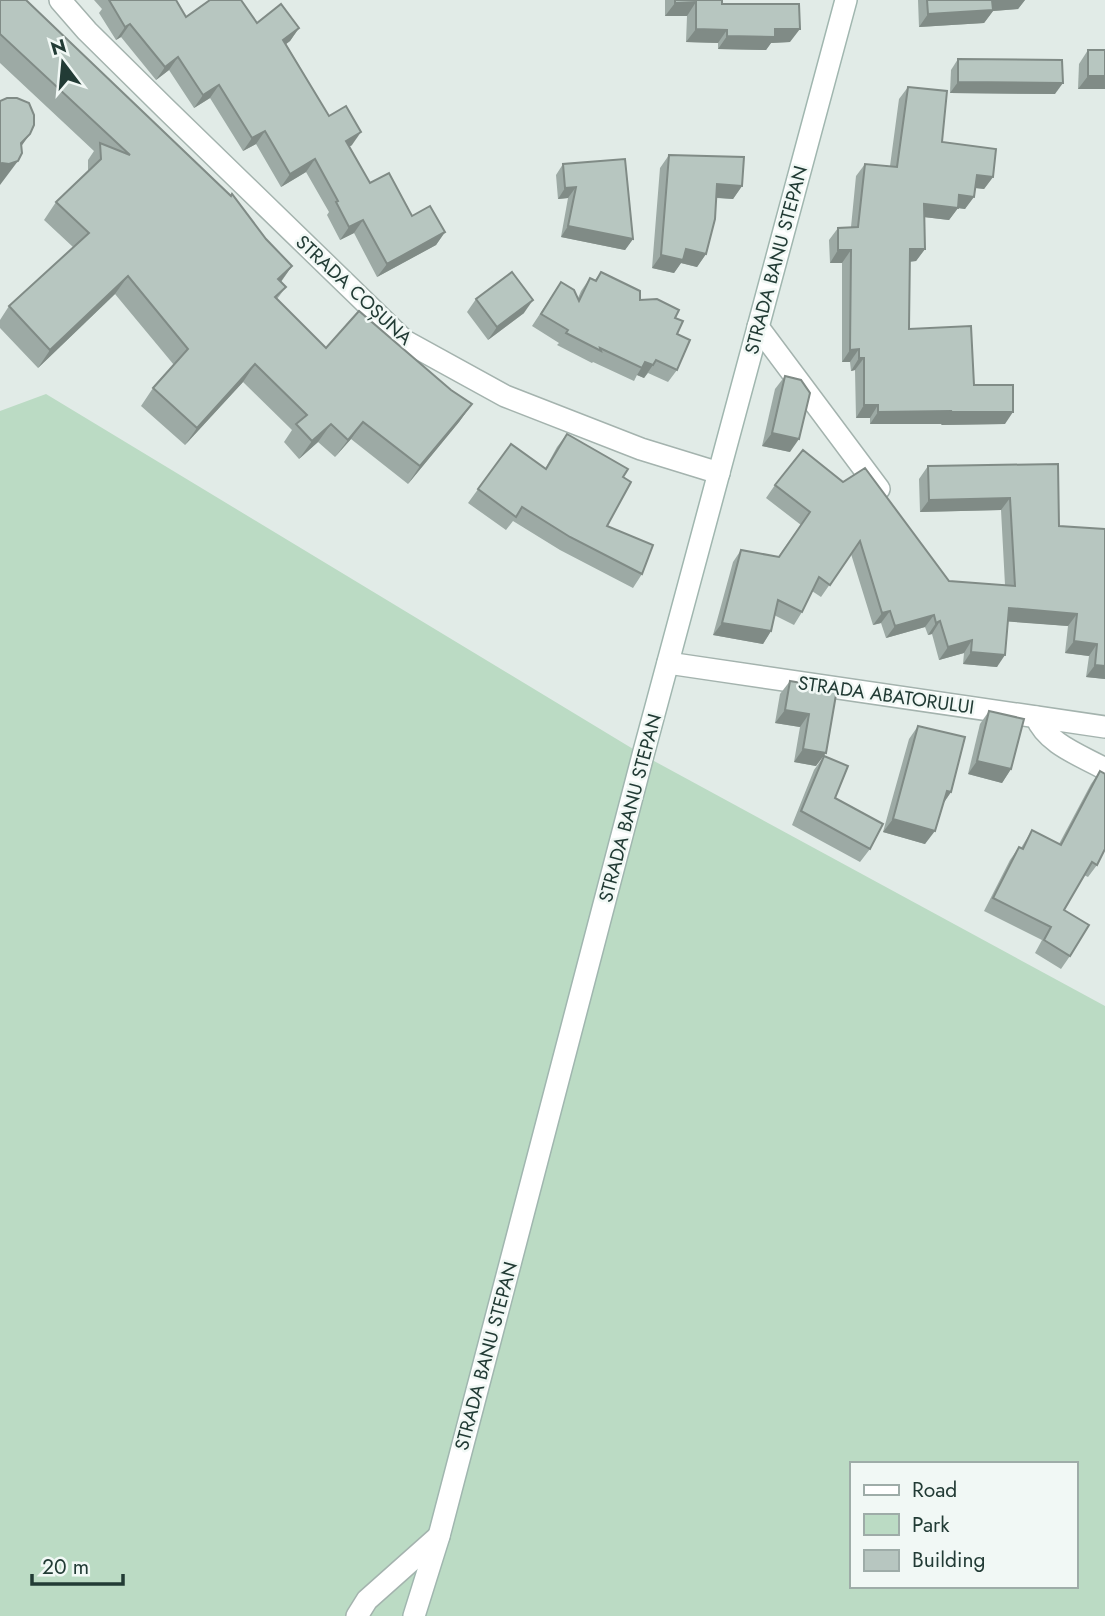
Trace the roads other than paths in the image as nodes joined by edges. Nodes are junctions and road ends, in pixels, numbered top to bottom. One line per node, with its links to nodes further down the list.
1 (60, 0): 4 (street, STRADA COȘUNA)
2 (846, 0): 3 (street, STRADA BANU STEPAN)
3 (758, 327): 4 (street, STRADA BANU STEPAN); 5 (street)
4 (719, 472): 6 (street, STRADA BANU STEPAN)
5 (888, 501)
6 (668, 663): 7 (street, STRADA ABATORULUI); 10 (street, STRADA BANU STEPAN)
7 (1036, 717): 8 (street, STRADA ABATORULUI); 9 (street)
8 (1105, 727)
9 (1105, 769)
10 (439, 1536): 11 (street); 12 (street, STRADA BANU STEPAN)
11 (357, 1616)
12 (414, 1616)

